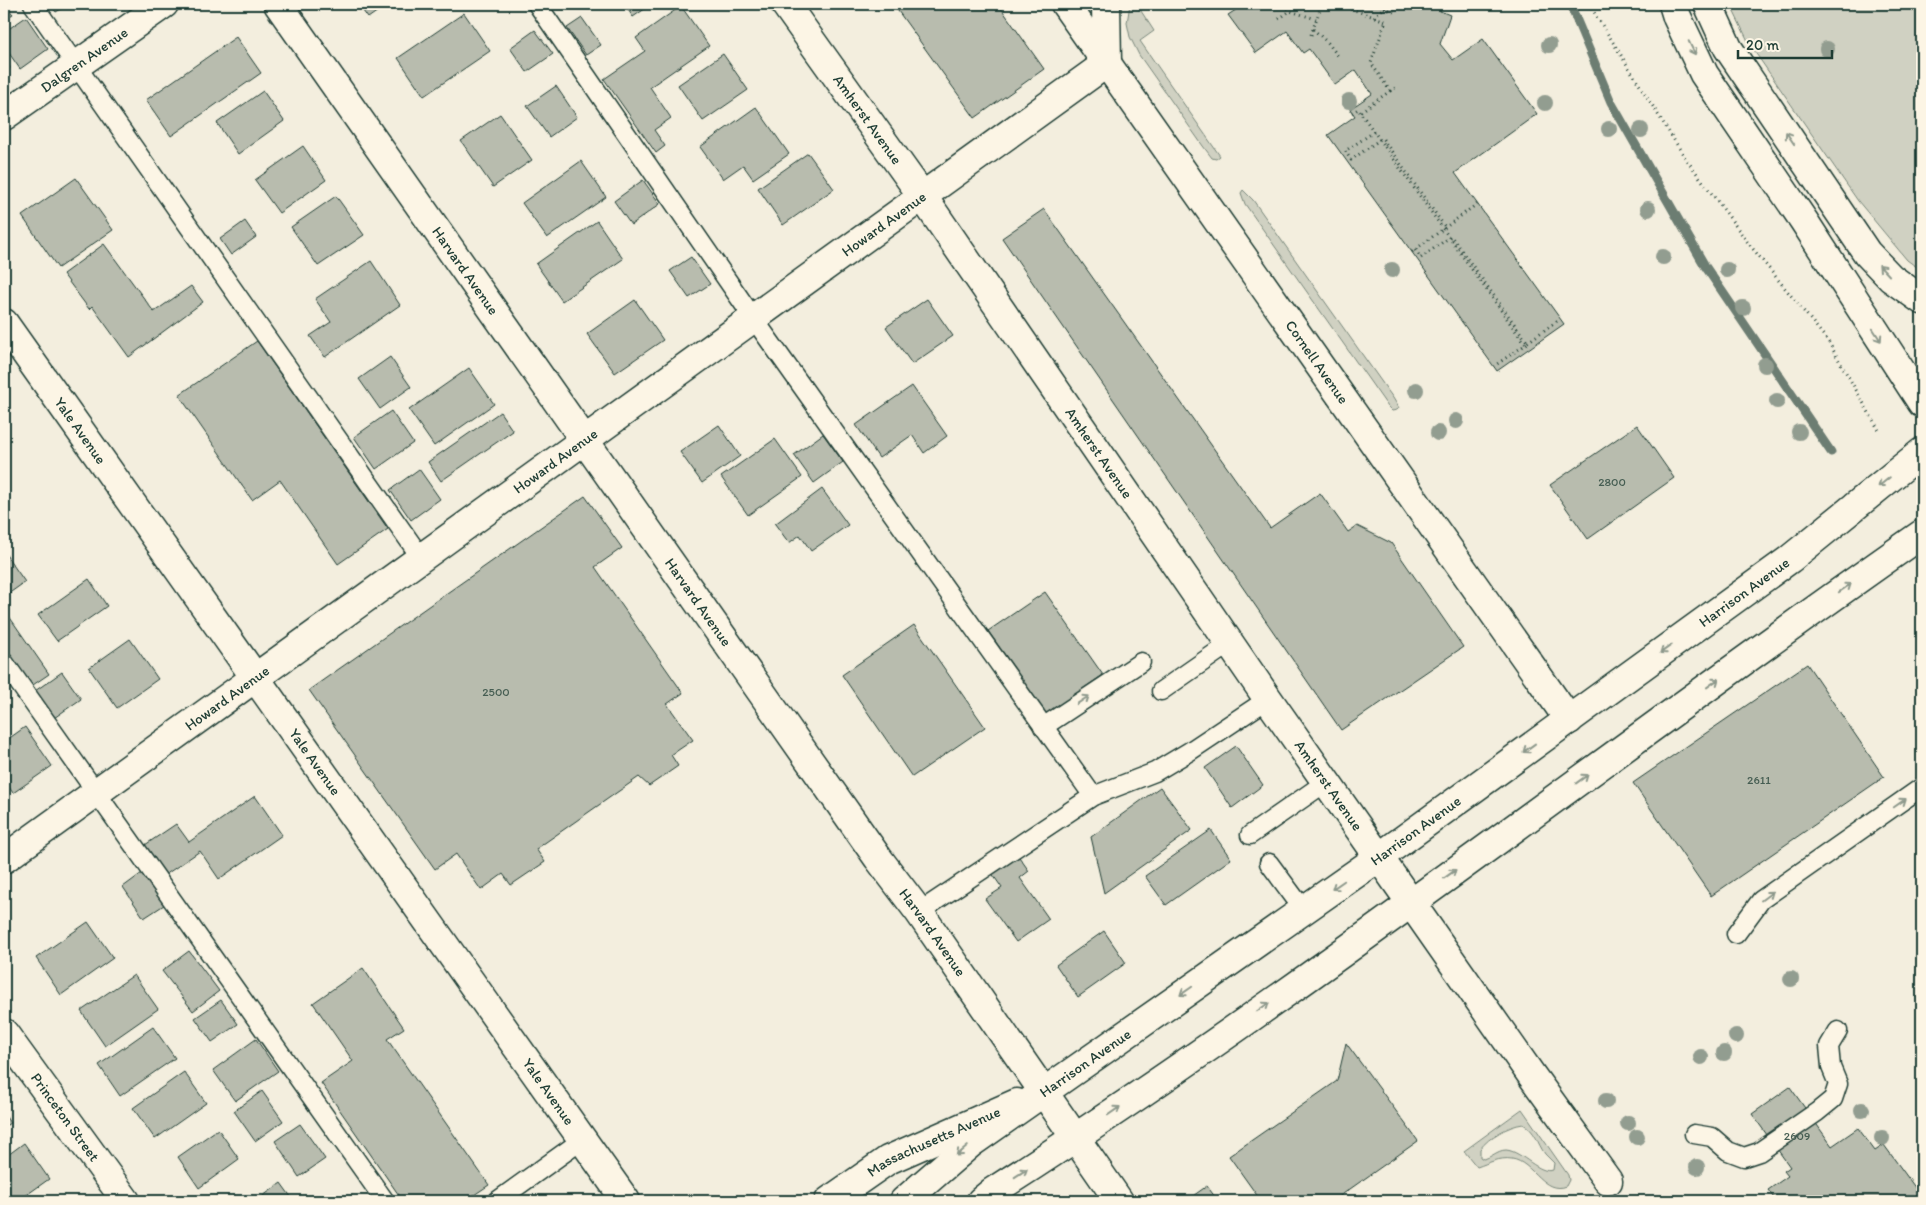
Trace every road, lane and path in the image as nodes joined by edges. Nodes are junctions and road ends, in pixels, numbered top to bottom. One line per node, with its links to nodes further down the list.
1 (34, 4): 29 (lane)
2 (164, 4): 29 (main road, Dalgren Avenue)
3 (278, 4): 47 (main road, Harvard Avenue)
4 (537, 4): 41 (lane)
5 (785, 4): 36 (main road, Amherst Avenue)
6 (1065, 4): 28 (main road, Cornell Avenue)
7 (1106, 4): 28 (main road)
8 (1285, 4): 18 (path)
9 (1326, 4): 22 (path)
10 (1336, 4): 17 (path)
11 (1352, 4): 17 (path)
12 (1388, 4): 16 (path)
13 (1589, 4): 46 (path)
14 (1673, 4): 45 (main road, one-way to 45)
15 (1708, 4): 40 (main road, one-way to 15)
16 (1384, 8): 19 (path); 20 (path)
17 (1351, 9): 20 (path)
18 (1290, 11): 21 (path); 22 (path)
19 (1394, 12)
20 (1374, 17): 31 (path)
21 (1279, 19)
22 (1316, 19): 23 (path)
23 (1313, 29): 24 (path); 26 (path)
24 (1311, 35)
25 (1337, 45): 26 (path)
26 (1333, 48): 27 (path)
27 (1338, 56)
28 (1107, 63): 36 (main road, Howard Avenue); 57 (main road, Cornell Avenue)
29 (77, 65): 34 (main road, Dalgren Avenue); 50 (lane)
30 (1395, 88): 31 (path)
31 (1390, 91): 32 (path)
32 (1360, 112): 33 (path); 35 (path)
33 (1352, 113)
34 (4, 116)
35 (1374, 132): 38 (path); 38 (path)
36 (923, 197): 41 (main road, Howard Avenue); 51 (main road, Amherst Avenue)
37 (1477, 204): 38 (path)
38 (1444, 228): 39 (path); 39 (path); 42 (path)
39 (1451, 236): 44 (path)
40 (1922, 300)
41 (754, 319): 47 (main road, Howard Avenue); 58 (lane)
42 (1560, 319)
43 (4, 323): 54 (main road, Yale Avenue)
44 (1494, 366)
45 (1922, 403)
46 (1880, 432)
47 (585, 441): 50 (main road, Howard Avenue); 69 (main road, Harvard Avenue)
48 (1922, 452): 57 (main road, Harrison Avenue, one-way to 57)
49 (1922, 534): 67 (main road, one-way to 49)
50 (422, 558): 54 (main road, Howard Avenue)
51 (1230, 643): 55 (lane); 56 (main road, Amherst Avenue)
52 (4, 662): 61 (lane)
53 (1141, 662): 58 (lane, one-way to 53)
54 (255, 679): 61 (main road, Howard Avenue); 76 (main road, Yale Avenue)
55 (1161, 691)
56 (1268, 698): 59 (main road, Amherst Avenue); 62 (lane)
57 (1569, 720): 64 (main road, Harrison Avenue, one-way to 64)
58 (1043, 727): 62 (lane)
59 (1326, 782): 63 (lane); 64 (main road, Amherst Avenue)
60 (1922, 787): 70 (lane, one-way to 60)
61 (96, 793): 65 (main road, Howard Avenue); 79 (lane)
62 (1093, 796): 69 (lane)
63 (1250, 835)
64 (1378, 858): 67 (main road, Amherst Avenue); 68 (main road, Harrison Avenue, one-way to 68)
65 (4, 859)
66 (1269, 863): 68 (lane)
67 (1411, 903): 75 (main road, one-way to 67); 77 (main road, Amherst Avenue)
68 (1303, 909): 73 (main road, Harrison Avenue, one-way to 73)
69 (919, 912): 73 (main road, Harvard Avenue)
70 (1736, 934)
71 (1838, 1031): 74 (lane)
72 (4, 1033): 78 (main road, Princeton Street)
73 (1044, 1091): 75 (main road, Harvard Avenue); 82 (main road, Massachusetts Avenue); 83 (main road, Harrison Avenue, one-way to 83)
74 (1694, 1134)
75 (1074, 1139): 84 (main road, one-way to 75); 85 (main road, Harvard Avenue)
76 (582, 1140): 80 (lane); 81 (main road, Yale Avenue)
77 (1608, 1181)
78 (126, 1201)
79 (385, 1201)
80 (497, 1201)
81 (626, 1201)
82 (829, 1201)
83 (904, 1201)
84 (981, 1201)
85 (1119, 1201)

